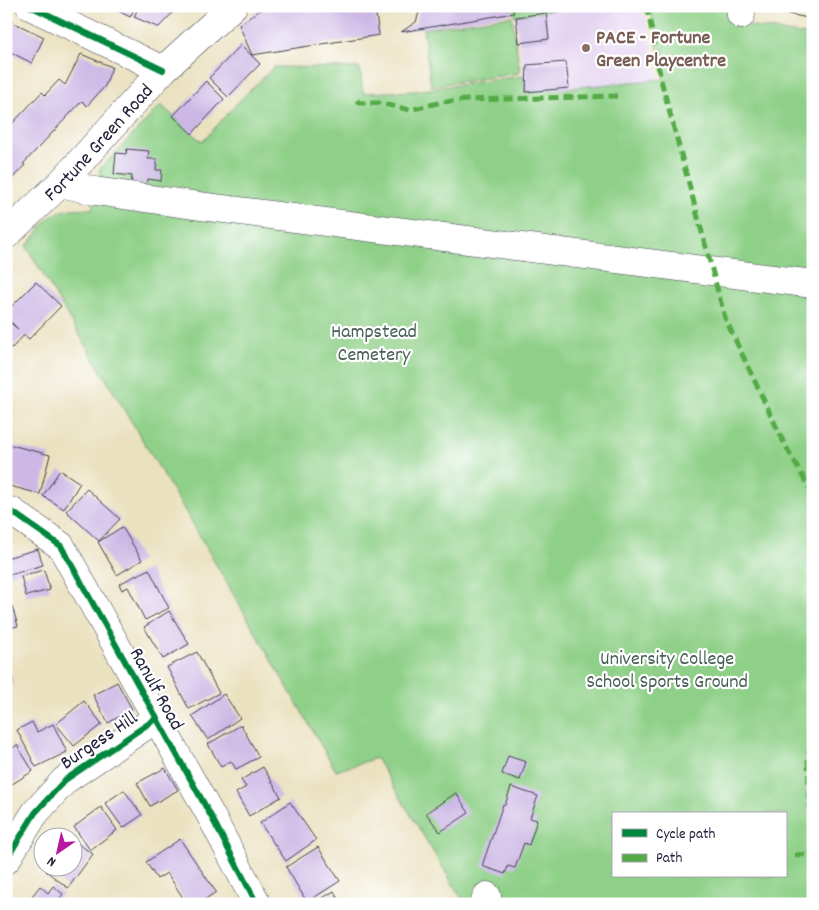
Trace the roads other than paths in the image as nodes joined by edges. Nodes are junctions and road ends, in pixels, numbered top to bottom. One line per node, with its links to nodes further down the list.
1 (30, 6): 3 (street)
2 (232, 6): 3 (street, Fortune Green Road)
3 (163, 70): 4 (street, Fortune Green Road)
4 (61, 184): 5 (street, Fortune Green Road); 6 (street)
5 (6, 235)
6 (813, 284)
7 (6, 513): 8 (street, Ranulf Road)
8 (156, 718): 9 (street, Burgess Hill); 10 (street, Ranulf Road)
9 (6, 860)
10 (257, 904)

